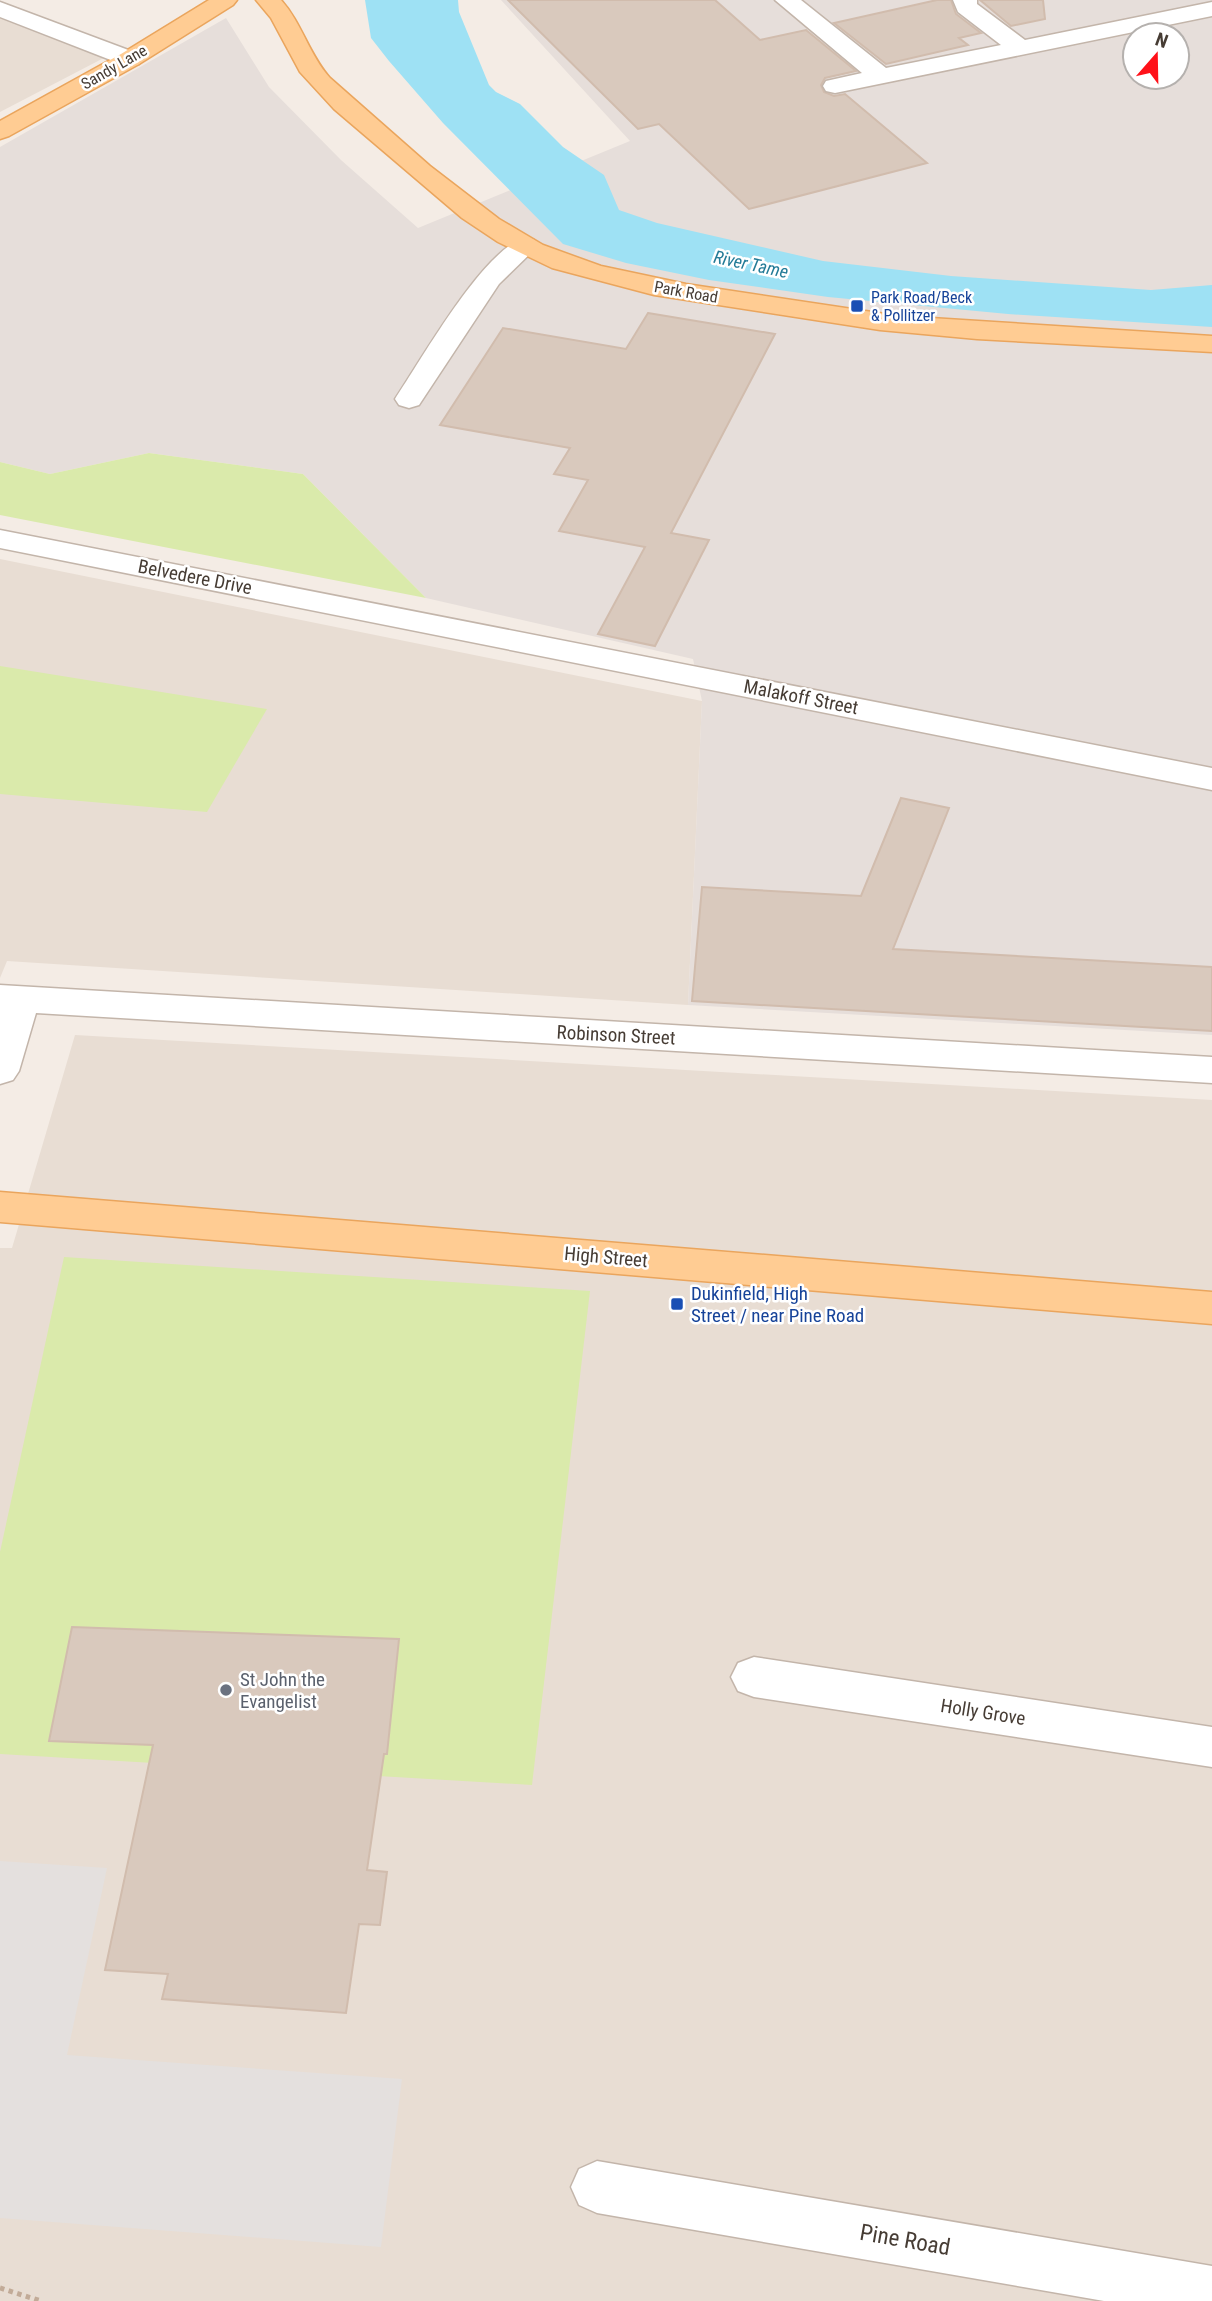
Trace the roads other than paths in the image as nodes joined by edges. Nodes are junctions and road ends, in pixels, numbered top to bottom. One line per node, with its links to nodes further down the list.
1 (225, 0): 10 (main road, Sandy Lane)
2 (268, 0): 14 (main road, Park Road)
3 (787, 0): 11 (street)
4 (965, 0): 9 (street)
5 (988, 0): 8 (street)
6 (0, 9): 10 (street)
7 (1210, 11): 8 (street)
8 (1044, 43): 9 (street)
9 (1020, 48): 11 (street)
10 (130, 59): 13 (main road, Sandy Lane)
11 (881, 76): 12 (street)
12 (835, 86)
13 (0, 131)
14 (525, 246): 15 (main road, Park Road); 16 (street)
15 (1212, 344)
16 (409, 399)
17 (0, 539): 18 (street, Belvedere Drive)
18 (390, 616): 19 (street, Malakoff Street)
19 (1212, 779)
20 (10, 999): 21 (street, Robinson Street); 22 (street)
21 (1212, 1070)
22 (0, 1071)
23 (0, 1207): 24 (main road, High Street)
24 (1212, 1308)
25 (754, 1677): 26 (street, Holly Grove)
26 (1212, 1747)
27 (597, 2187): 28 (street, Pine Road)
28 (1212, 2293)

